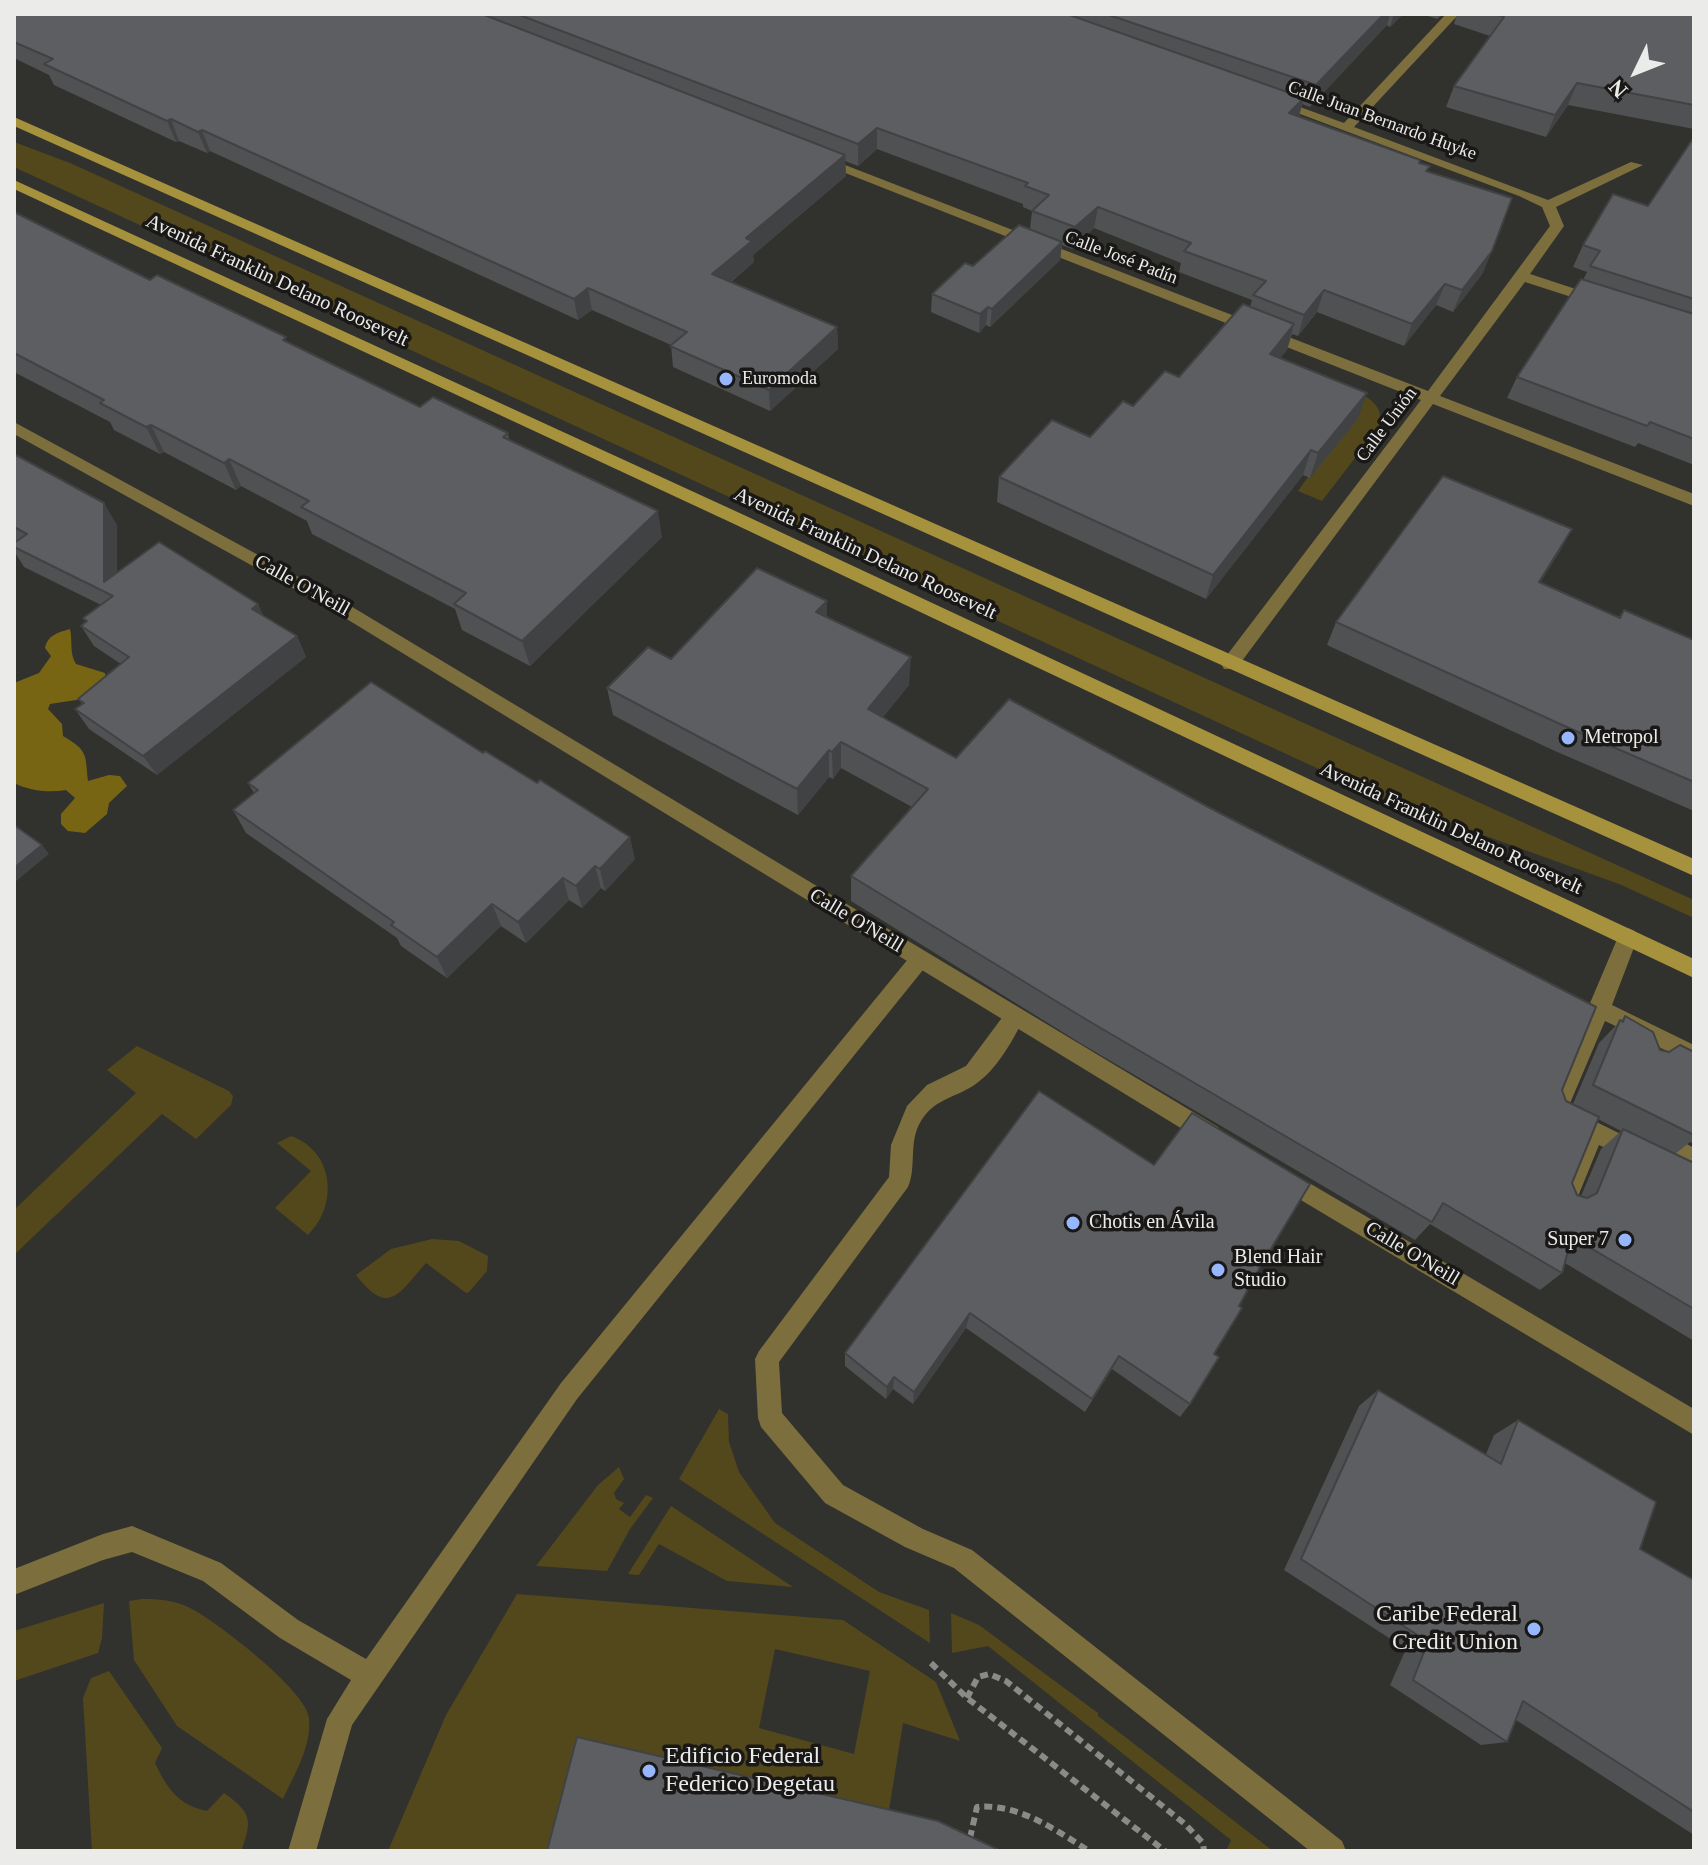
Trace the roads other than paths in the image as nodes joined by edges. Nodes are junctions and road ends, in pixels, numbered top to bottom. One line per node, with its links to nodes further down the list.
1 (1453, 14): 4 (street)
2 (1263, 98): 4 (street, Calle Juan Bernardo Huyke)
3 (14, 121): 14 (main road, Avenida Franklin Delano Roosevelt)
4 (1347, 127): 8 (street, Calle Juan Bernardo Huyke)
5 (814, 158): 11 (street, Calle José Padín)
6 (1636, 165): 8 (street)
7 (14, 184): 16 (main road, Avenida Franklin Delano Roosevelt)
8 (1548, 205): 9 (street, Calle Unión)
9 (1522, 276): 10 (street); 11 (street, Calle Unión)
10 (1607, 304)
11 (1432, 399): 13 (street, Calle José Padín); 14 (street, Calle Unión)
12 (14, 427): 17 (street, Calle O'Neill)
13 (1694, 500)
14 (1230, 664): 15 (main road, Avenida Franklin Delano Roosevelt)
15 (1694, 868)
16 (1628, 937): 18 (main road, Avenida Franklin Delano Roosevelt); 19 (street)
17 (920, 959): 20 (street, Calle O'Neill); 32 (street)
18 (1694, 969)
19 (1600, 1009): 21 (street); 24 (street)
20 (1014, 1017): 25 (street, Calle O'Neill); 34 (street)
21 (1636, 1028): 22 (street); 23 (street)
22 (1642, 1051)
23 (1694, 1055)
24 (1594, 1131): 27 (street); 29 (street)
25 (1232, 1147)
26 (1259, 1163): 30 (street, Calle O'Neill)
27 (1676, 1164): 28 (street)
28 (1694, 1182)
29 (1564, 1203)
30 (1694, 1423)
31 (14, 1582): 32 (street)
32 (371, 1677): 33 (street)
33 (302, 1851)
34 (1332, 1851)

